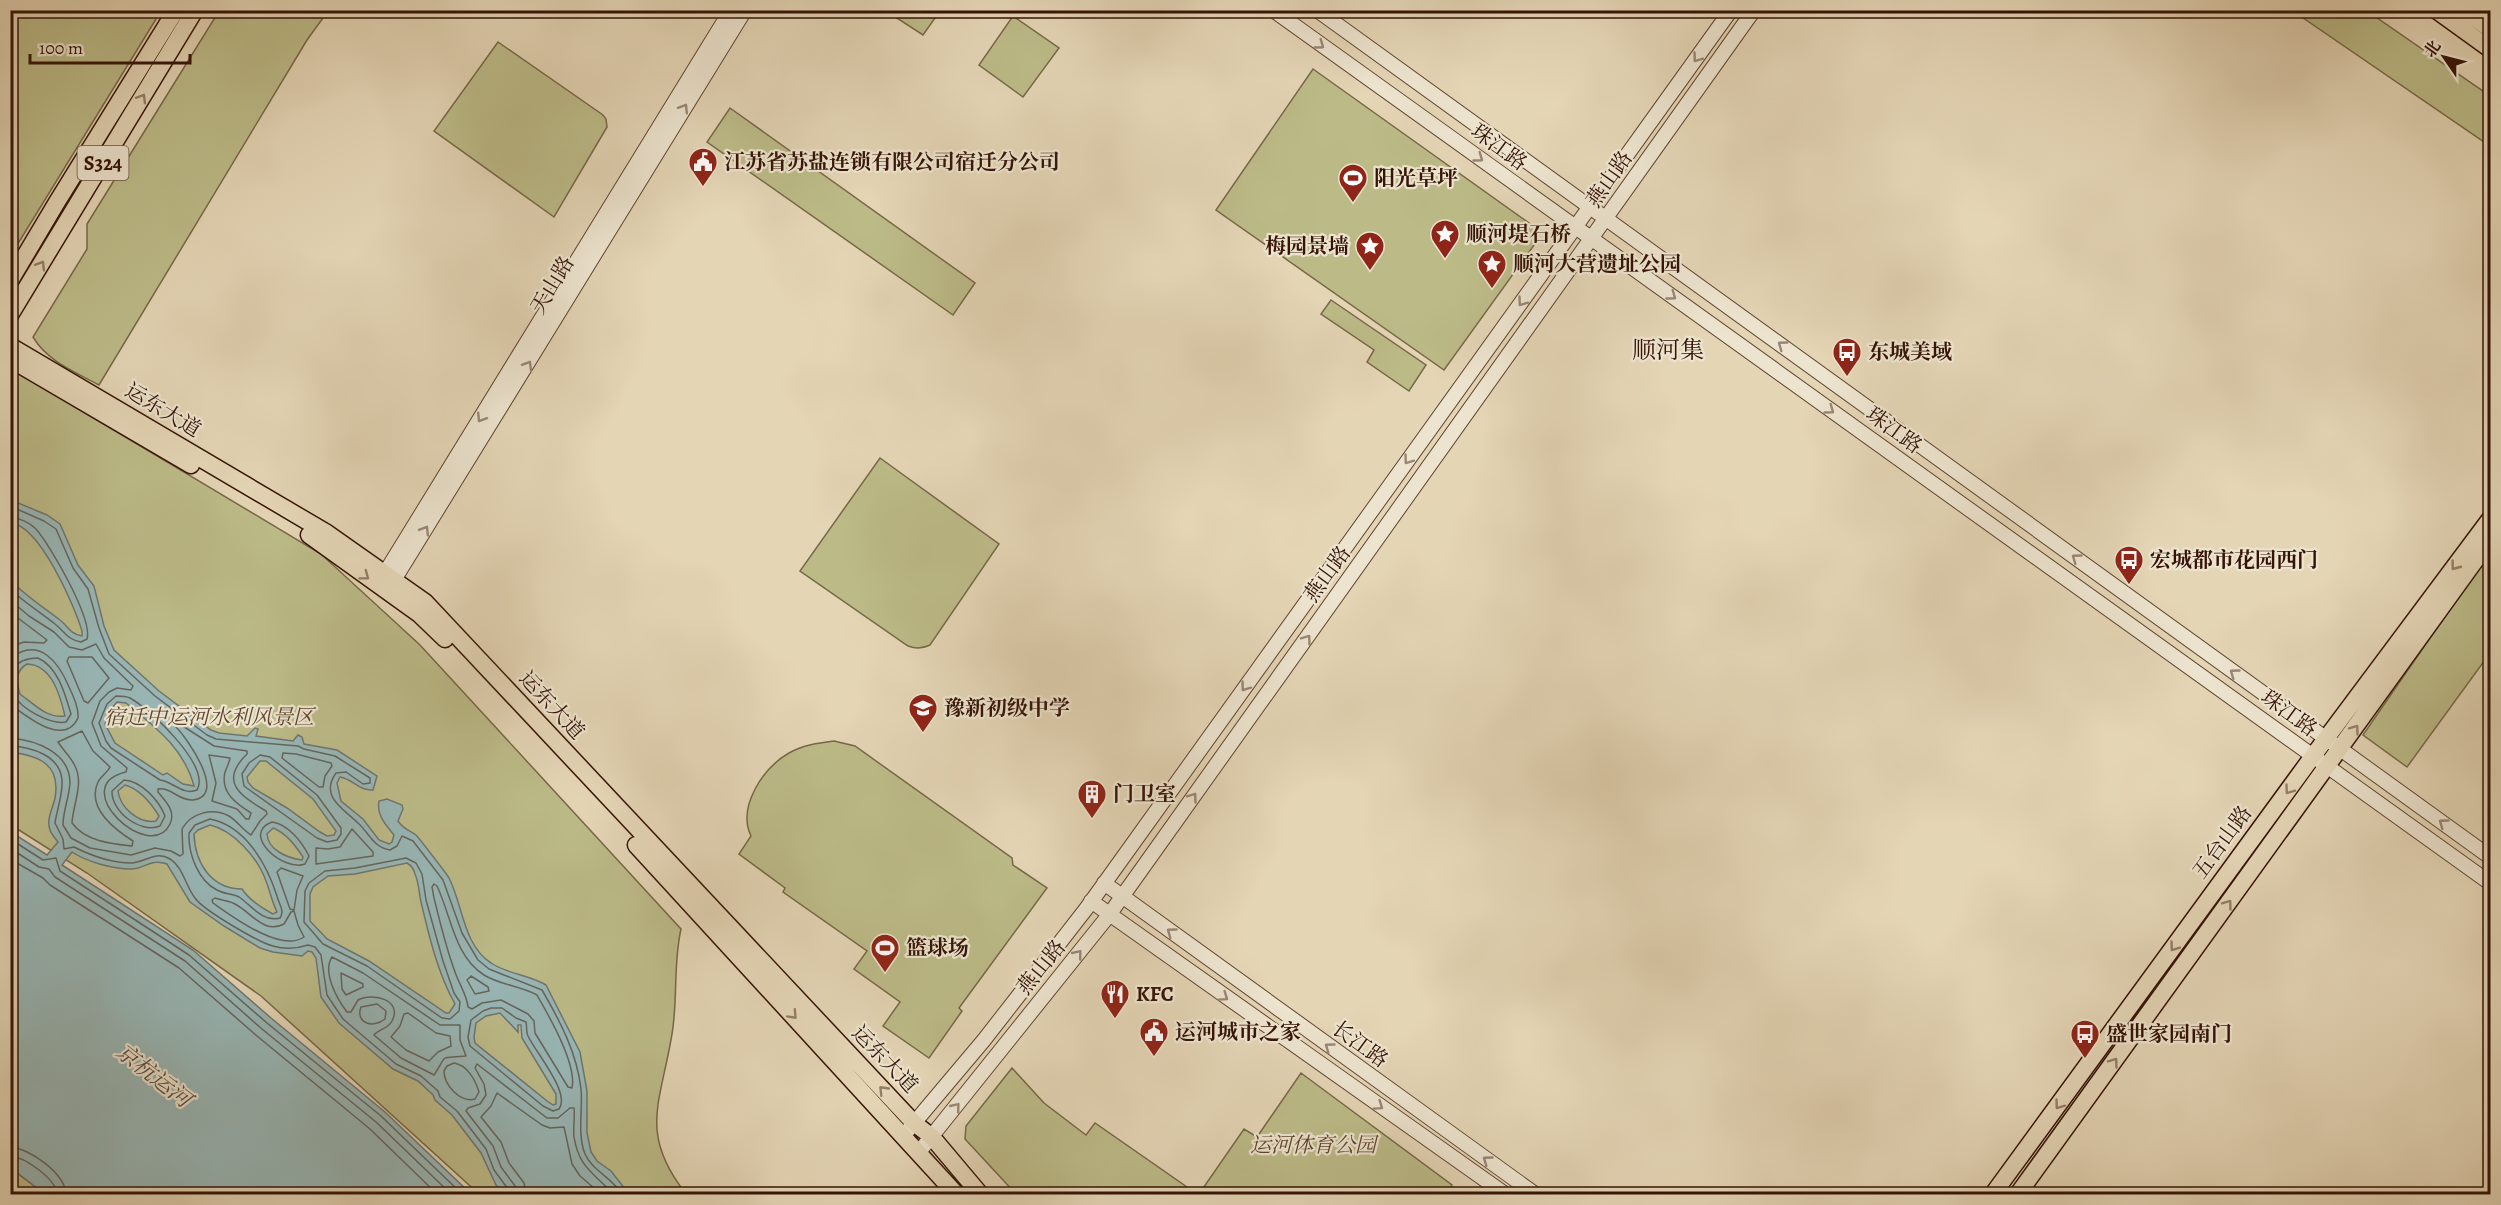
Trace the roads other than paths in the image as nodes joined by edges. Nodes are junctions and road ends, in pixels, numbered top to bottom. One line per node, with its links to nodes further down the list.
1 (176, 10): 17 (main road, S324)
2 (195, 10): 18 (main road, S324, one-way to 2)
3 (731, 10): 23 (street, 天山路, one-way to 23)
4 (745, 10): 23 (street, 天山路, one-way to 4)
5 (1273, 10): 15 (street, 珠江路, one-way to 15)
6 (1317, 10): 13 (street, 珠江路)
7 (1731, 10): 13 (street, 燕山路, one-way to 13)
8 (1754, 10): 14 (street, 燕山路)
9 (2436, 10): 12 (main road)
10 (2463, 10): 11 (main road)
11 (2490, 30)
12 (2490, 49)
13 (1590, 207): 14 (street, 珠江路); 15 (street, 燕山路)
14 (1607, 219): 16 (street, 燕山路); 24 (street, 珠江路, one-way to 14)
15 (1576, 228): 16 (street, 珠江路); 29 (street, 燕山路, one-way to 29)
16 (1592, 239): 26 (street, 珠江路, one-way to 26); 31 (street, 燕山路, one-way to 16)
17 (10, 280)
18 (10, 315)
19 (10, 346): 23 (main road, 运东大道)
20 (10, 359): 34 (main road, 运东大道, one-way to 34)
21 (2490, 519): 24 (main road, 五台山路, one-way to 24)
22 (2490, 540): 25 (main road, 五台山路, one-way to 22)
23 (390, 577): 34 (main road, 运东大道, one-way to 23)
24 (2326, 739): 25 (street, 珠江路); 26 (main road, 五台山路)
25 (2340, 750): 27 (main road, 五台山路); 28 (street, 珠江路, one-way to 25)
26 (2313, 756): 27 (street, 珠江路); 41 (main road, 五台山路, one-way to 41)
27 (2328, 766): 30 (street, 珠江路); 42 (main road, 五台山路, one-way to 27)
28 (2490, 857)
29 (1104, 883): 31 (street, 长江路); 32 (street, 燕山路)
30 (2490, 884)
31 (1122, 897): 33 (street, 燕山路); 40 (street, 长江路, one-way to 31)
32 (1091, 901): 33 (street, 长江路); 34 (street, 燕山路)
33 (1109, 915): 35 (street, 燕山路, one-way to 33); 39 (street, 长江路, one-way to 39)
34 (909, 1129): 35 (main road, 运东大道); 36 (main road, 运东大道)
35 (932, 1137): 36 (street, 燕山路); 38 (main road, 运东大道)
36 (919, 1152): 37 (main road, 运东大道)
37 (956, 1194)
38 (980, 1194)
39 (1505, 1194)
40 (1535, 1194)
41 (1993, 1194)
42 (2018, 1194)

